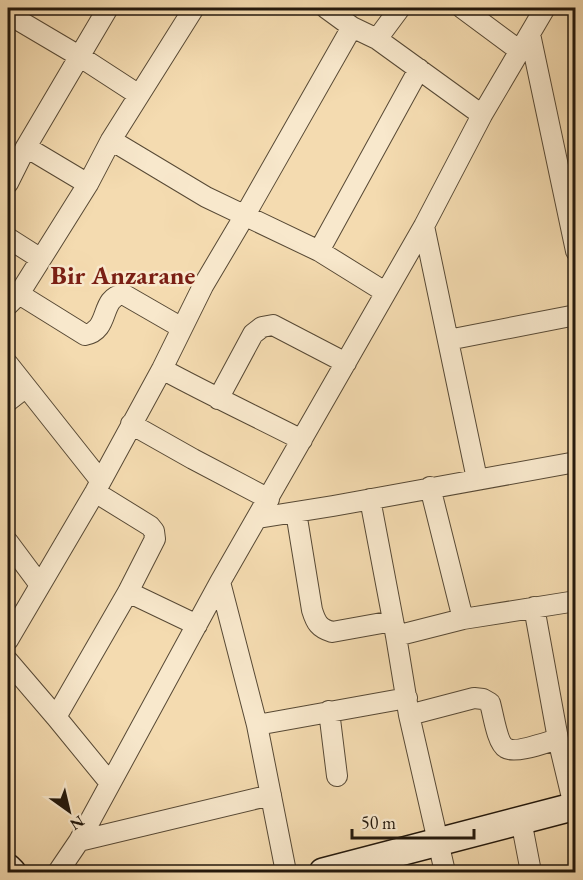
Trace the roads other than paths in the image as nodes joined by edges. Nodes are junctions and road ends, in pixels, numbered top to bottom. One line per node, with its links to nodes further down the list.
1 (108, 8): 12 (street)
2 (194, 8): 14 (street)
3 (326, 8): 8 (street)
4 (400, 8): 10 (street)
5 (462, 8): 11 (street)
6 (545, 8): 9 (street)
7 (13, 17): 12 (street)
8 (352, 27): 10 (street); 21 (street)
9 (530, 34): 11 (street); 18 (street)
10 (377, 39): 13 (street)
11 (520, 51): 15 (street)
12 (79, 56): 14 (street); 17 (street)
13 (419, 69): 15 (street); 24 (street)
14 (139, 95): 16 (street)
15 (482, 115): 22 (street)
16 (111, 140): 20 (street); 21 (street)
17 (26, 147): 19 (street); 20 (street)
18 (567, 166): 25 (street)
19 (8, 183)
20 (88, 184): 26 (street)
21 (246, 215): 24 (street); 30 (street)
22 (424, 226): 27 (street); 31 (street)
23 (8, 238): 26 (street)
24 (318, 251): 27 (street)
25 (576, 251)
26 (41, 259): 28 (street)
27 (385, 292): 32 (street)
28 (13, 300): 30 (street)
29 (576, 315): 31 (street)
30 (182, 328): 34 (street)
31 (448, 340): 41 (street)
32 (346, 363): 36 (street); 39 (street)
33 (8, 364): 35 (street)
34 (162, 369): 36 (street); 38 (street)
35 (26, 387): 37 (street); 42 (street)
36 (218, 399): 39 (street)
37 (8, 401)
38 (131, 424): 42 (street); 44 (street)
39 (302, 440): 44 (street)
40 (576, 462): 41 (street)
41 (477, 479): 43 (street)
42 (98, 486): 50 (street); 51 (street)
43 (430, 487): 45 (street); 54 (street)
44 (269, 499): 47 (street)
45 (370, 499): 46 (street); 56 (street)
46 (296, 512): 47 (street); 56 (street)
47 (258, 518): 49 (street)
48 (8, 542): 50 (street)
49 (220, 582): 55 (street); 63 (street)
50 (40, 585): 57 (street)
51 (128, 592): 55 (street); 62 (street)
52 (576, 601): 53 (street)
53 (534, 607): 54 (street); 64 (street)
54 (463, 619): 56 (street)
55 (197, 625): 66 (street)
56 (394, 628): 60 (street)
57 (8, 640)
58 (8, 661): 59 (street)
59 (14, 681): 62 (street)
60 (408, 706): 61 (street); 64 (street); 71 (street)
61 (329, 711): 63 (street); 65 (street)
62 (56, 717): 66 (street)
63 (257, 725): 67 (street)
64 (558, 739): 68 (street)
65 (338, 776)
66 (110, 783): 70 (street)
67 (271, 795): 70 (street); 75 (street)
68 (575, 806): 69 (street)
69 (521, 820): 71 (street); 78 (street)
70 (79, 841): 74 (street)
71 (438, 843): 76 (street); 77 (street)
72 (8, 868): 73 (street)
73 (12, 873)
74 (58, 873)
75 (286, 873)
76 (323, 873)
77 (445, 873)
78 (531, 873)

